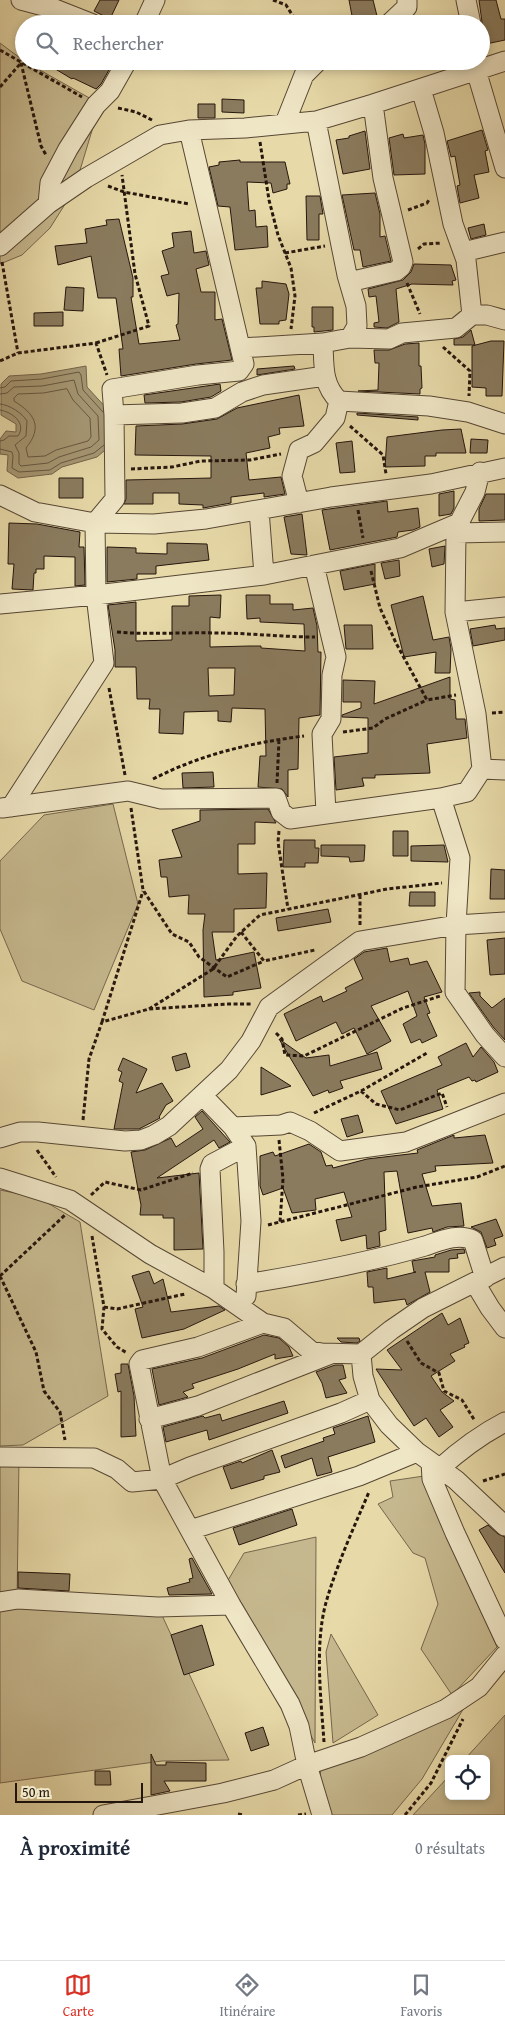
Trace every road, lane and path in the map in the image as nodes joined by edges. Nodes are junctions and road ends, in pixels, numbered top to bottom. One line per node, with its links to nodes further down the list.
1 (21, 0): 7 (street)
2 (155, 0): 8 (street)
3 (273, 0): 6 (path)
4 (407, 0): 10 (street)
5 (466, 0): 11 (street)
6 (285, 2): 9 (path)
7 (70, 15)
8 (148, 15)
9 (293, 15)
10 (399, 15)
11 (469, 15)
12 (505, 61): 13 (street)
13 (490, 65)
14 (15, 70): 20 (path)
15 (23, 70): 29 (path)
16 (122, 70): 29 (street)
17 (310, 70): 24 (street)
18 (472, 70): 21 (street)
19 (481, 70): 28 (street)
20 (0, 88)
21 (421, 88): 22 (street); 30 (street)
22 (374, 104): 23 (street); 35 (street)
23 (316, 121): 24 (street); 37 (street)
24 (285, 123): 25 (street)
25 (258, 126): 26 (street); 40 (path)
26 (189, 130): 27 (street); 34 (street)
27 (120, 157): 31 (street); 32 (path)
28 (505, 168)
29 (56, 173): 33 (street)
30 (444, 177): 35 (path); 38 (street)
31 (86, 178): 32 (path); 33 (street)
32 (124, 192): 34 (path); 46 (path)
33 (48, 204): 39 (street)
34 (207, 208): 49 (street)
35 (392, 216): 41 (street)
36 (505, 242): 38 (street)
37 (340, 243): 40 (path); 42 (street)
38 (462, 248): 41 (path); 43 (street)
39 (1, 252): 50 (path)
40 (285, 254): 48 (path)
41 (403, 262): 42 (street)
42 (349, 282): 45 (street)
43 (472, 315): 44 (street); 45 (street)
44 (505, 320)
45 (350, 338): 47 (street)
46 (96, 343): 50 (path); 54 (path)
47 (323, 343): 48 (street); 53 (street)
48 (290, 345): 49 (street)
49 (241, 348): 52 (street)
50 (18, 352): 51 (path)
51 (0, 361)
52 (239, 371): 54 (street); 55 (street)
53 (325, 376): 55 (street); 56 (street)
54 (112, 389): 57 (street)
55 (242, 392): 57 (street)
56 (337, 410): 58 (street); 59 (street); 63 (path)
57 (114, 416): 61 (street)
58 (505, 424)
59 (299, 450): 61 (path); 66 (street)
60 (505, 468): 62 (street)
61 (115, 469): 68 (street)
62 (480, 472): 63 (street); 69 (street)
63 (389, 489): 64 (street)
64 (355, 494): 66 (street); 71 (path)
65 (0, 495): 68 (street)
66 (299, 503): 67 (street)
67 (259, 510): 68 (street); 73 (street)
68 (96, 523): 74 (street)
69 (457, 528): 70 (street); 71 (street); 77 (street)
70 (505, 532)
71 (366, 553): 72 (street); 82 (path)
72 (314, 565): 73 (street); 79 (street)
73 (264, 575): 74 (street)
74 (96, 595): 75 (street); 78 (street)
75 (0, 604)
76 (505, 607): 77 (street)
77 (455, 612): 81 (street)
78 (100, 631): 79 (path); 80 (street)
79 (331, 637): 83 (street)
80 (104, 663): 87 (path); 90 (street)
81 (472, 693): 82 (path); 85 (street)
82 (427, 700): 83 (path)
83 (322, 734): 84 (path); 91 (street)
84 (279, 740): 87 (path); 89 (path)
85 (482, 769): 86 (street); 88 (street)
86 (505, 770)
87 (128, 791): 89 (street); 90 (street); 93 (path)
88 (441, 798): 91 (street); 92 (street)
89 (278, 805): 91 (street); 95 (path)
90 (6, 808)
91 (326, 813)
92 (457, 882): 94 (path); 97 (street)
93 (143, 890): 102 (path); 106 (path)
94 (360, 895): 95 (path); 99 (path)
95 (288, 909): 98 (path)
96 (505, 922): 97 (street)
97 (456, 925): 99 (street); 103 (street)
98 (241, 932): 101 (path); 102 (path)
99 (360, 941): 105 (street)
100 (322, 949): 101 (path)
101 (264, 961): 102 (path)
102 (212, 969): 104 (path)
103 (455, 992): 105 (path); 108 (street)
104 (149, 1009): 105 (path); 106 (path)
105 (266, 1014): 110 (street)
106 (102, 1022): 116 (path)
107 (427, 1052): 109 (path)
108 (505, 1057)
109 (361, 1090): 112 (path); 113 (path)
110 (202, 1094): 114 (street); 116 (street)
111 (505, 1103): 113 (street)
112 (285, 1123): 113 (street); 114 (street); 123 (path)
113 (453, 1124)
114 (234, 1127): 118 (street)
115 (20, 1132): 116 (street); 117 (street); 122 (path)
116 (81, 1137)
117 (0, 1138)
118 (246, 1146): 119 (street); 124 (street)
119 (212, 1164): 122 (path); 129 (street)
120 (505, 1166): 123 (path)
121 (0, 1178): 122 (street)
122 (78, 1206): 126 (path); 129 (street); 130 (path)
123 (280, 1222): 124 (path)
124 (251, 1228): 128 (street)
125 (505, 1267): 127 (street)
126 (0, 1276): 143 (path)
127 (480, 1281): 128 (street); 133 (street); 134 (street)
128 (246, 1284): 131 (street)
129 (210, 1287): 130 (path); 131 (street)
130 (104, 1307): 137 (path)
131 (245, 1312): 132 (street)
132 (263, 1323): 135 (street); 137 (street)
133 (398, 1325): 136 (street); 141 (path)
134 (505, 1328)
135 (332, 1354): 136 (street); 139 (street)
136 (361, 1354): 138 (street)
137 (140, 1362): 139 (street)
138 (370, 1400): 144 (street); 146 (street)
139 (150, 1418): 146 (street)
140 (505, 1422): 141 (street)
141 (482, 1433): 144 (street)
142 (0, 1457): 143 (street)
143 (68, 1458): 146 (street)
144 (429, 1461): 145 (street); 147 (street); 151 (street)
145 (378, 1468): 148 (street); 154 (path)
146 (162, 1479): 148 (street)
147 (505, 1526)
148 (190, 1530): 150 (street)
149 (0, 1602): 150 (street)
150 (231, 1605): 155 (street)
151 (505, 1640)
152 (505, 1655): 154 (street)
153 (466, 1713): 160 (path)
154 (326, 1760): 155 (street)
155 (307, 1766): 157 (street); 159 (street)
156 (238, 1814): 158 (path)
157 (103, 1815)
158 (244, 1815)
159 (322, 1815)
160 (405, 1815)

